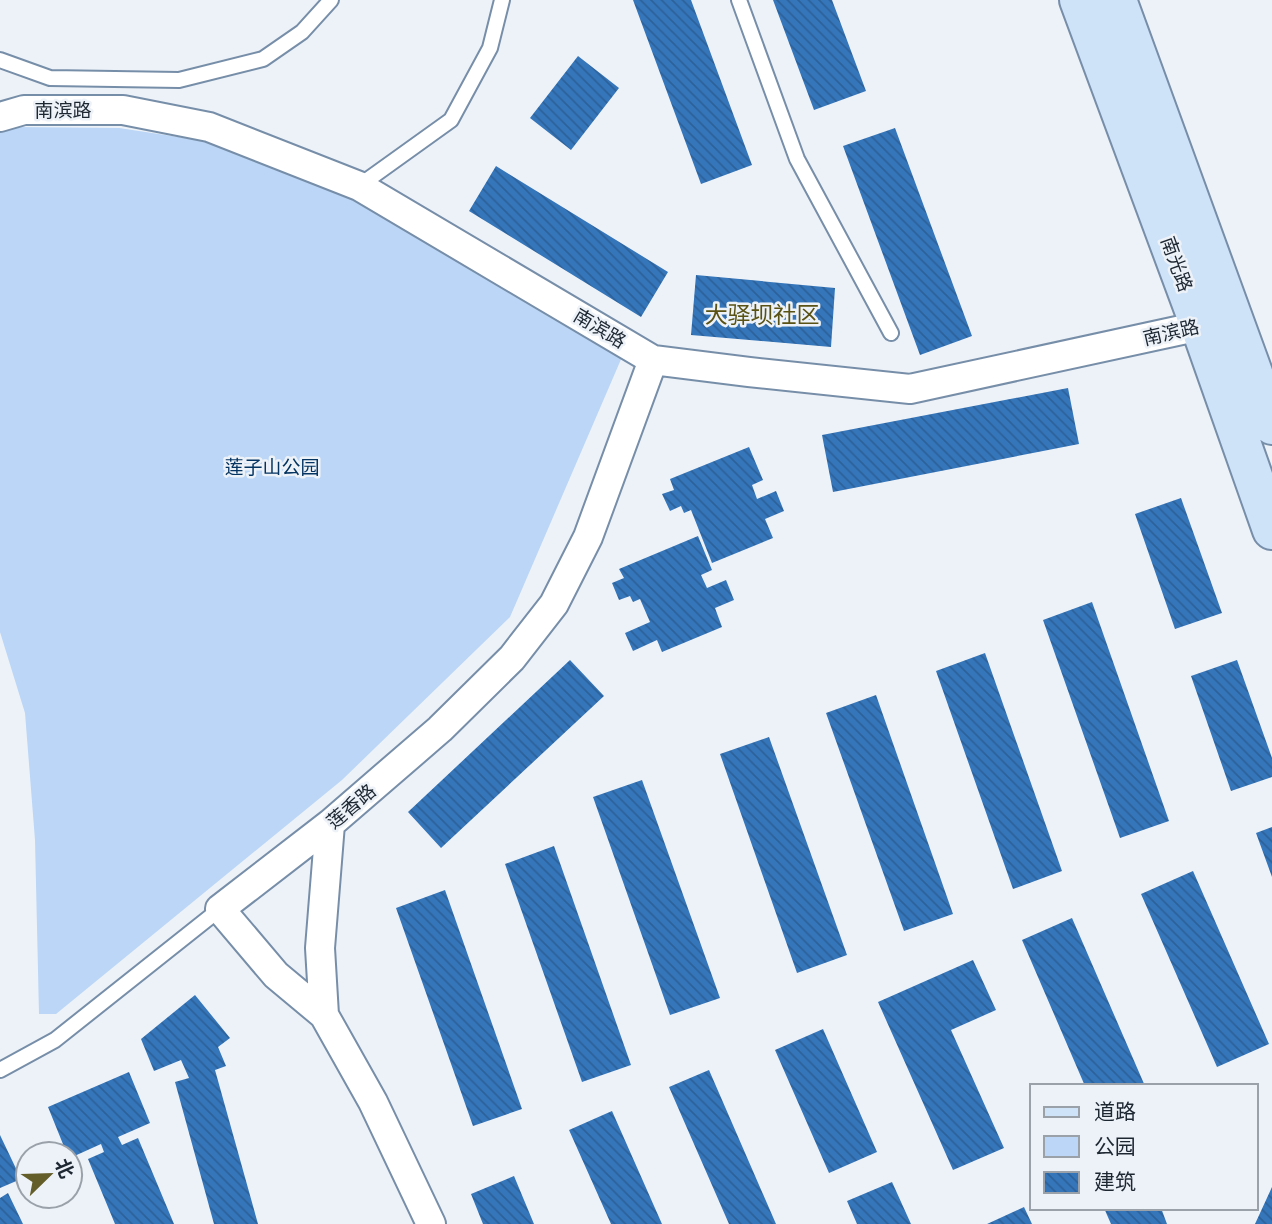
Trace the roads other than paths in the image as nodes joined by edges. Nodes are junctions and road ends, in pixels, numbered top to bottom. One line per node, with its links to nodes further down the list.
1 (331, 0): 6 (lane)
2 (502, 0): 8 (lane)
3 (739, 0): 10 (lane)
4 (1079, 0): 9 (main road, 南光路)
5 (1117, 0): 9 (main road, 南光路)
6 (0, 60)
7 (0, 117): 8 (street, 南滨路)
8 (359, 186): 11 (street, 南滨路)
9 (1217, 321): 11 (street, 南滨路); 12 (main road, 南光路); 13 (main road, 南光路)
10 (891, 333)
11 (653, 360): 14 (street, 莲香路)
12 (1272, 425)
13 (1272, 530)
14 (330, 824): 15 (street, 莲香路); 16 (street)
15 (220, 909): 16 (street); 17 (lane)
16 (324, 1014): 18 (street)
17 (0, 1070)
18 (431, 1224)

